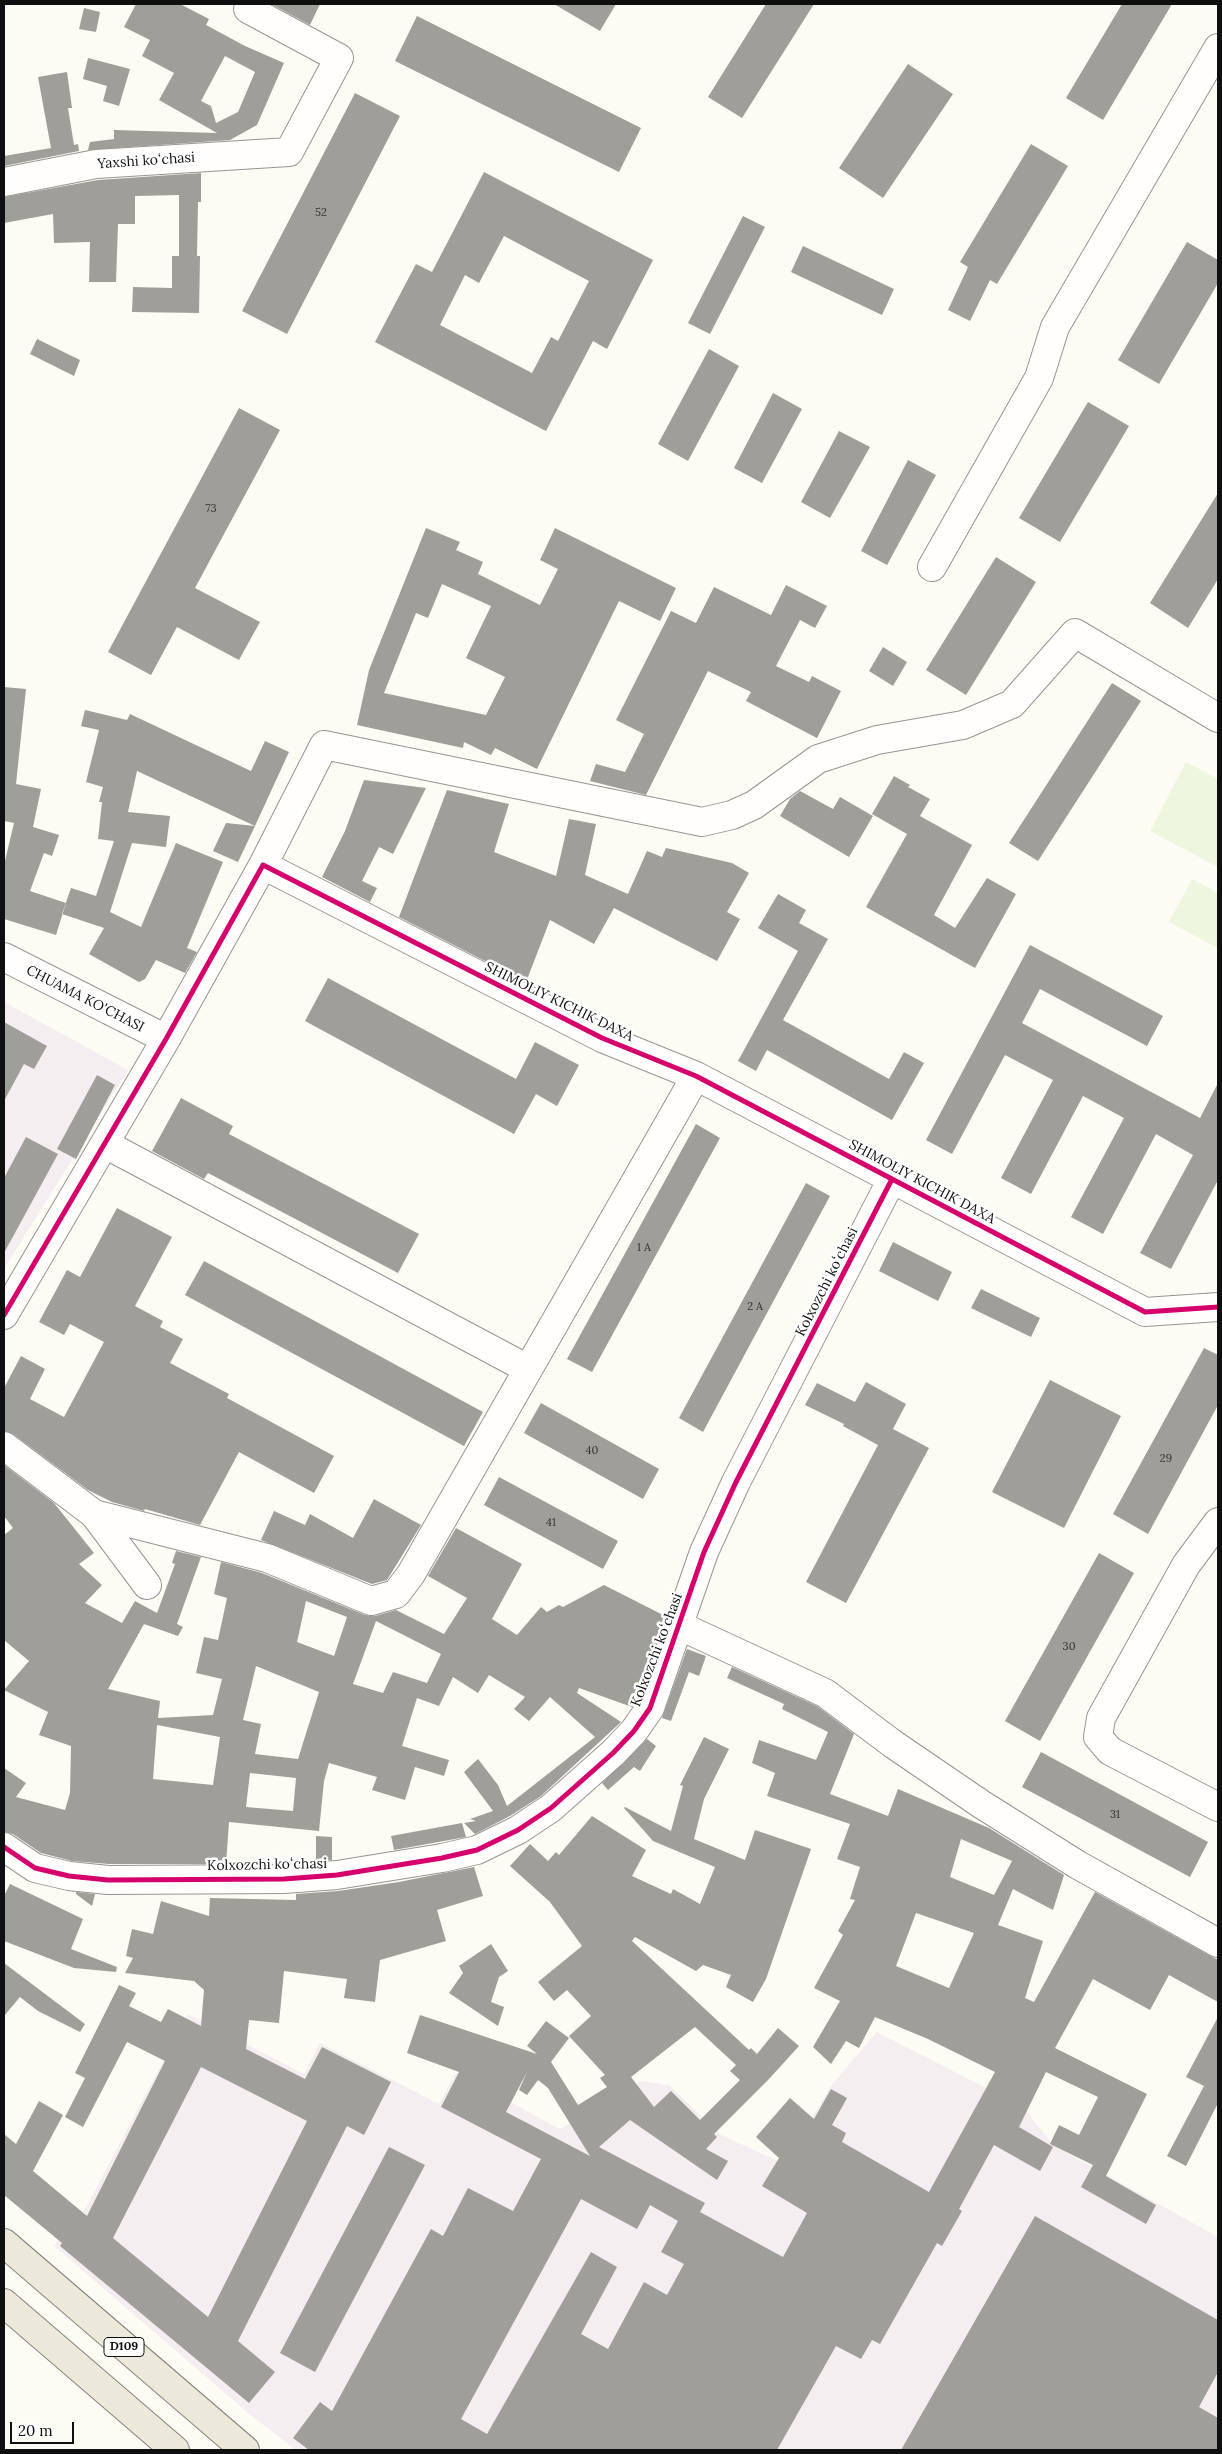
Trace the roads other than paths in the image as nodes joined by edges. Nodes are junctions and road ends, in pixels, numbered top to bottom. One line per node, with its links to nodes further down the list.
1 (250, 4): 3 (street, Yaxshi koʻchasi)
2 (1218, 48): 4 (street)
3 (4, 182)
4 (932, 567)
5 (1218, 718): 6 (street)
6 (263, 865): 8 (street); 9 (street, SHIMOLIY KICHIK DAXA)
7 (4, 957): 8 (street, CHUAMA KO'CHASI)
8 (166, 1040): 10 (street)
9 (696, 1076): 11 (street, SHIMOLIY KICHIK DAXA); 14 (street)
10 (104, 1144): 13 (street); 14 (street)
11 (892, 1179): 12 (street, SHIMOLIY KICHIK DAXA); 19 (street, Kolxozchi koʻchasi)
12 (1218, 1307)
13 (4, 1315)
14 (528, 1369): 16 (street)
15 (4, 1446): 16 (street)
16 (94, 1514): 18 (street)
17 (1218, 1522): 20 (street)
18 (147, 1584)
19 (680, 1626): 21 (street, Kolxozchi koʻchasi); 22 (street)
20 (1218, 1807)
21 (4, 1847)
22 (1218, 1943)
23 (4, 2243): 26 (main road, D109)
24 (4, 2303): 25 (main road)
25 (175, 2450)
26 (245, 2450)

